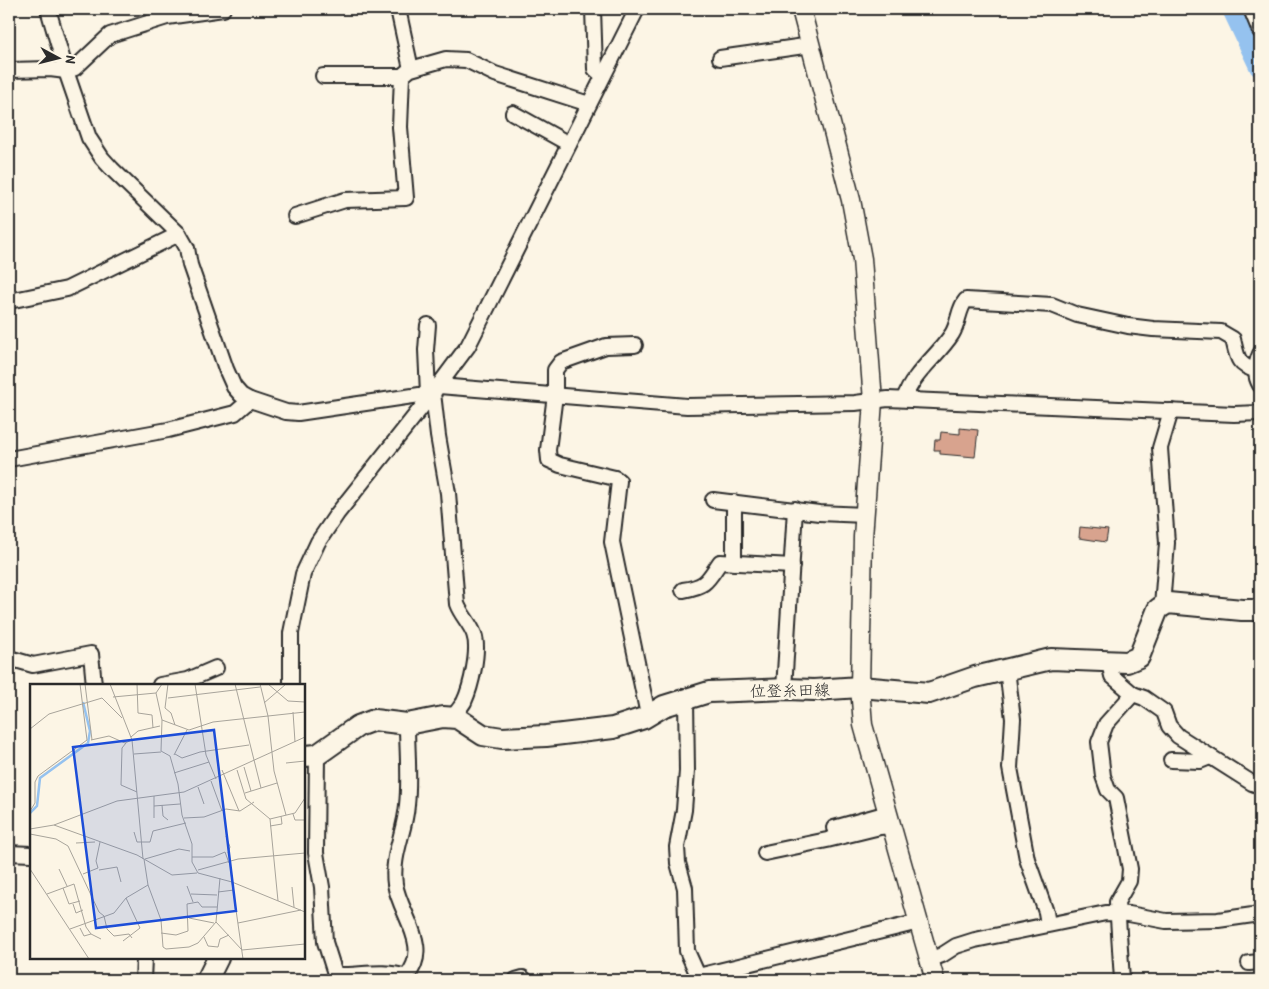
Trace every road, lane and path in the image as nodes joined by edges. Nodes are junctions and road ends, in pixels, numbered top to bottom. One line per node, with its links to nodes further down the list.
1 (48, 9): 12 (street)
2 (223, 9): 12 (street)
3 (398, 9): 13 (street)
4 (593, 9): 15 (street)
5 (637, 9): 15 (street)
6 (801, 9): 9 (street)
7 (1251, 9): 8 (street)
8 (1260, 31)
9 (811, 45): 10 (street); 31 (street)
10 (720, 58)
11 (9, 70): 12 (street)
12 (66, 71): 20 (street)
13 (406, 72): 14 (street); 16 (street); 19 (street)
14 (324, 76)
15 (603, 76): 16 (street)
16 (589, 104): 18 (street)
17 (513, 113): 18 (street)
18 (569, 144): 27 (street)
19 (295, 216)
20 (179, 234): 21 (street); 29 (street)
21 (9, 301)
22 (428, 325): 27 (street)
23 (635, 345): 28 (street)
24 (1260, 354): 25 (street)
25 (1256, 370): 26 (street); 30 (street)
26 (1260, 385)
27 (433, 391): 28 (street); 29 (street); 50 (street); 56 (street)
28 (555, 395): 31 (street); 55 (street)
29 (250, 400): 34 (street)
30 (904, 400): 31 (street); 32 (street)
31 (873, 401): 38 (street)
32 (1171, 411): 33 (street); 42 (street)
33 (1260, 413)
34 (9, 459)
35 (713, 500): 36 (street)
36 (734, 502): 37 (street); 39 (street)
37 (795, 509): 38 (street); 40 (street)
38 (865, 515): 51 (street)
39 (734, 563): 40 (street); 41 (street)
40 (792, 566): 52 (street)
41 (683, 590)
42 (1162, 606): 43 (main road); 45 (main road, 位登糸田線)
43 (1260, 610)
44 (9, 658): 48 (street)
45 (1109, 662): 47 (main road, 位登糸田線); 53 (street)
46 (216, 668): 49 (street)
47 (1007, 669): 51 (main road, 位登糸田線); 70 (street)
48 (94, 684)
49 (166, 684)
50 (291, 684)
51 (860, 688): 52 (main road, 位登糸田線); 62 (street)
52 (784, 689): 54 (main road, 位登糸田線)
53 (1133, 694): 59 (street); 67 (street)
54 (686, 699): 55 (main road, 位登糸田線); 75 (street)
55 (648, 715): 56 (main road, 位登糸田線)
56 (453, 718): 57 (main road)
57 (407, 724): 58 (main road); 76 (street)
58 (310, 756): 74 (street)
59 (1210, 757): 60 (street); 61 (street)
60 (1171, 760)
61 (1260, 786)
62 (890, 820): 63 (street); 65 (street); 69 (street)
63 (834, 828)
64 (9, 853): 66 (street)
65 (765, 853)
66 (30, 854)
67 (1118, 914): 68 (street); 70 (street); 80 (street)
68 (1260, 914)
69 (919, 922): 73 (street); 75 (street)
70 (1048, 924): 73 (street)
71 (144, 959): 77 (street)
72 (218, 959): 78 (main road)
73 (929, 960): 79 (street)
74 (336, 978): 76 (street)
75 (699, 978)
76 (407, 979)
77 (143, 980)
78 (207, 980)
79 (935, 980)
80 (1122, 980)

